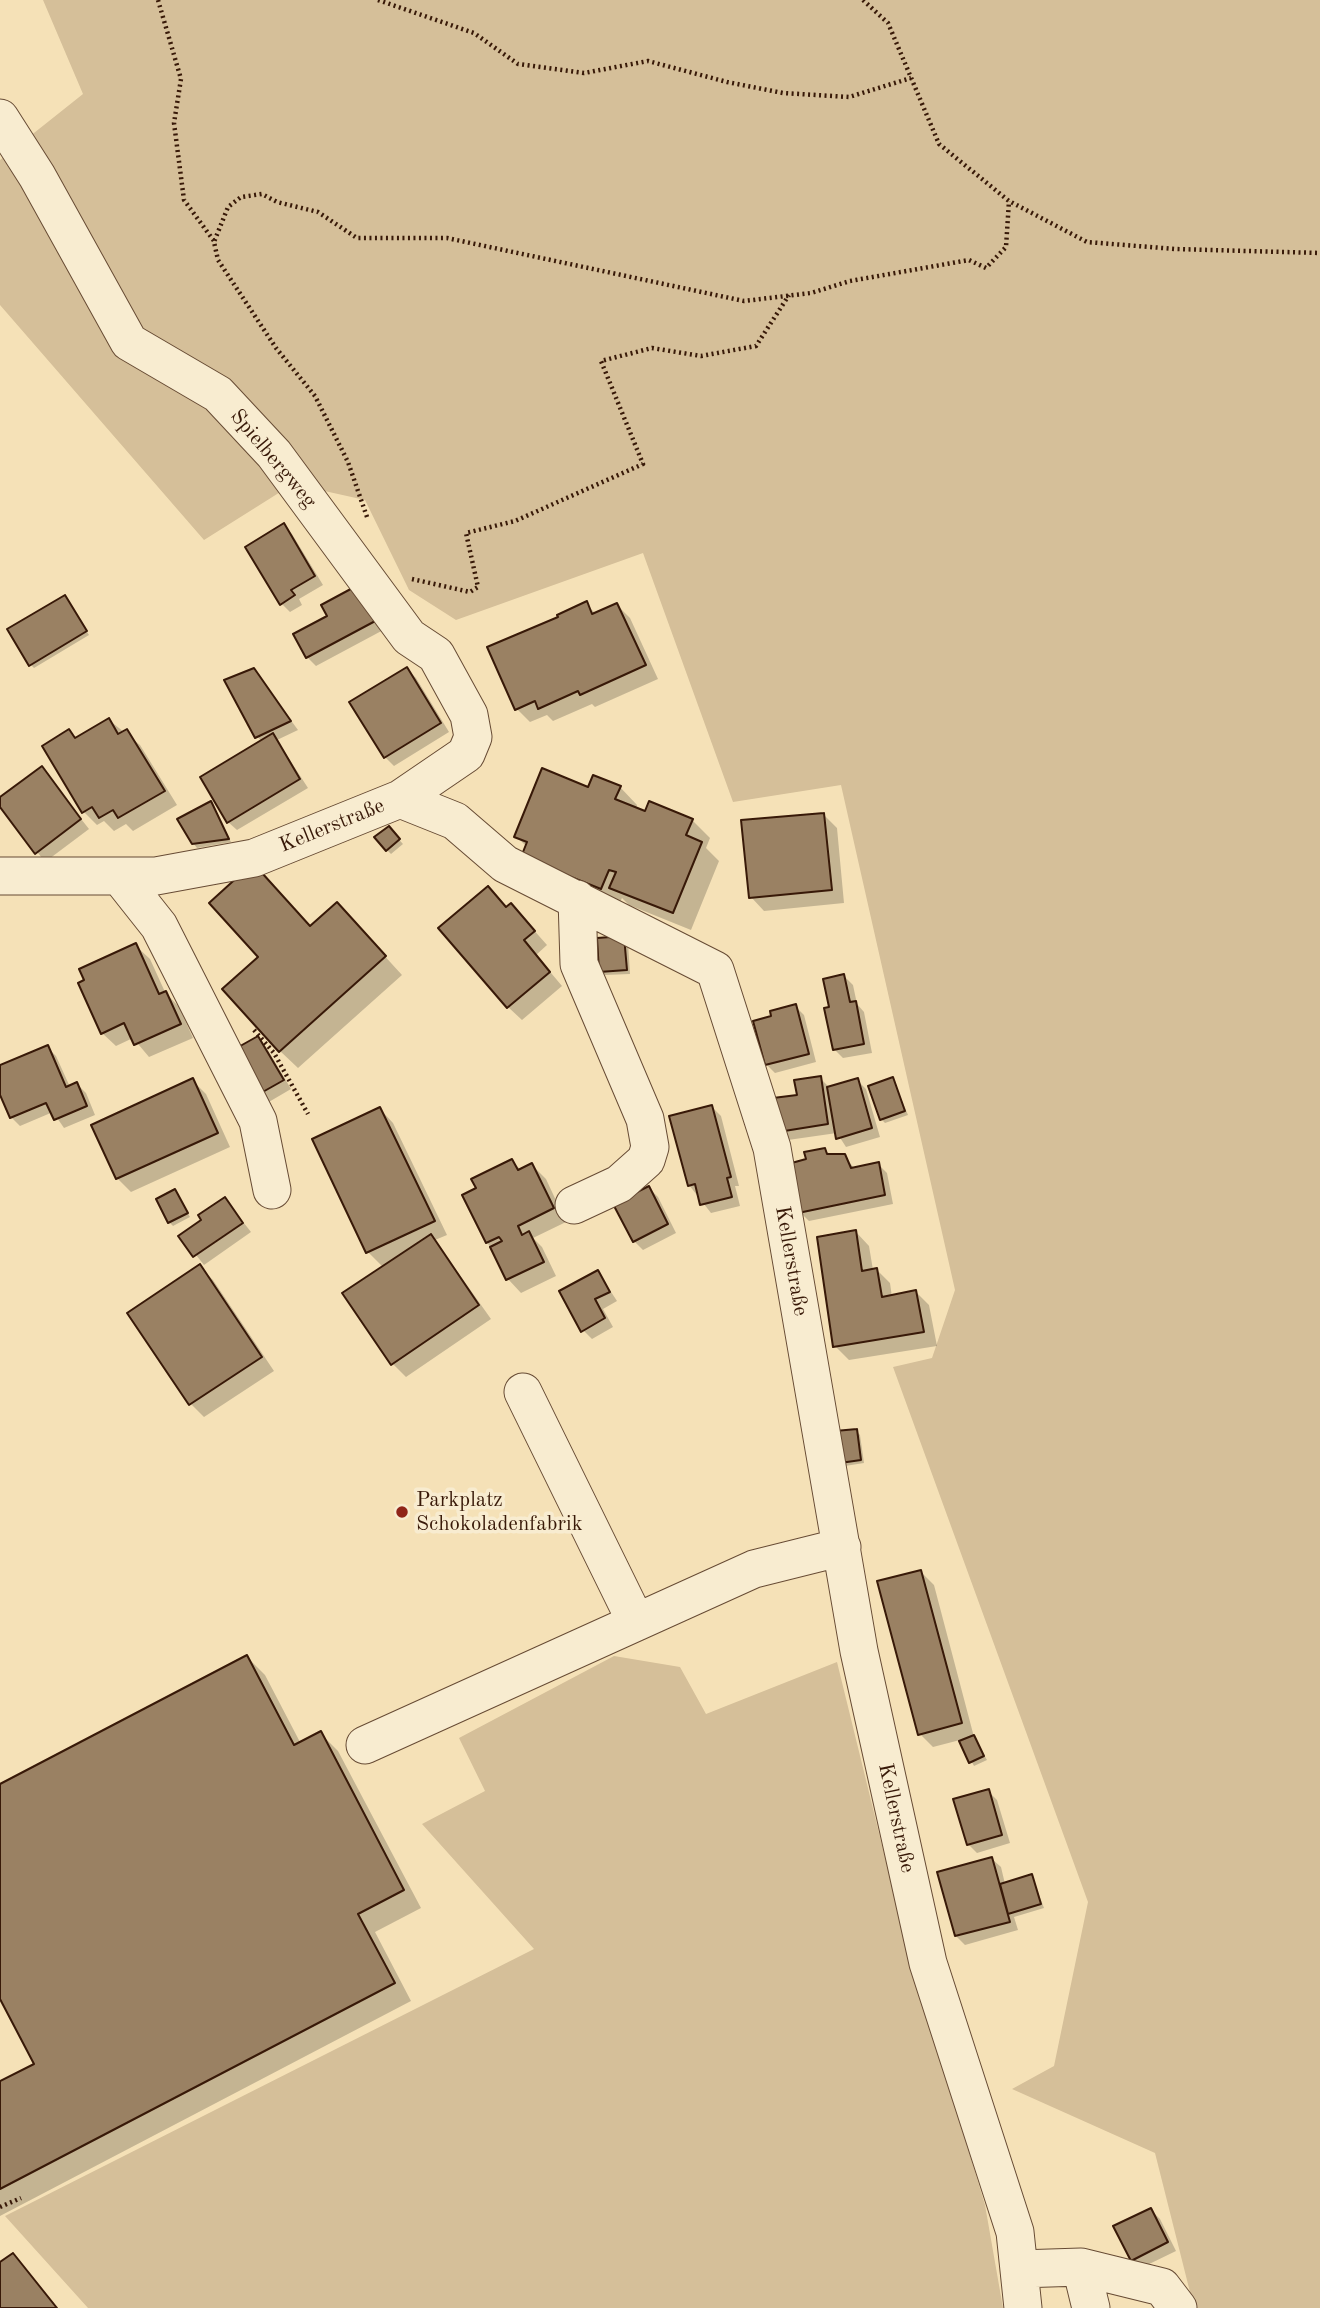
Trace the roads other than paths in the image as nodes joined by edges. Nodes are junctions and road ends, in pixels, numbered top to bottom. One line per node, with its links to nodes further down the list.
1 (0, 118): 2 (street, Spielbergweg)
2 (400, 799): 4 (street, Kellerstraße); 5 (street, Kellerstraße)
3 (0, 876): 4 (street, Kellerstraße)
4 (121, 878): 6 (street)
5 (578, 899): 7 (street); 9 (street, Kellerstraße)
6 (272, 1190)
7 (574, 1205)
8 (523, 1392): 10 (street)
9 (842, 1547): 10 (street); 13 (street, Kellerstraße)
10 (636, 1622): 11 (street)
11 (365, 1745)
12 (1082, 2267): 13 (street); 15 (street); 16 (street)
13 (1018, 2269): 14 (street, Kellerstraße)
14 (1023, 2308)
15 (1091, 2308)
16 (1178, 2308)

